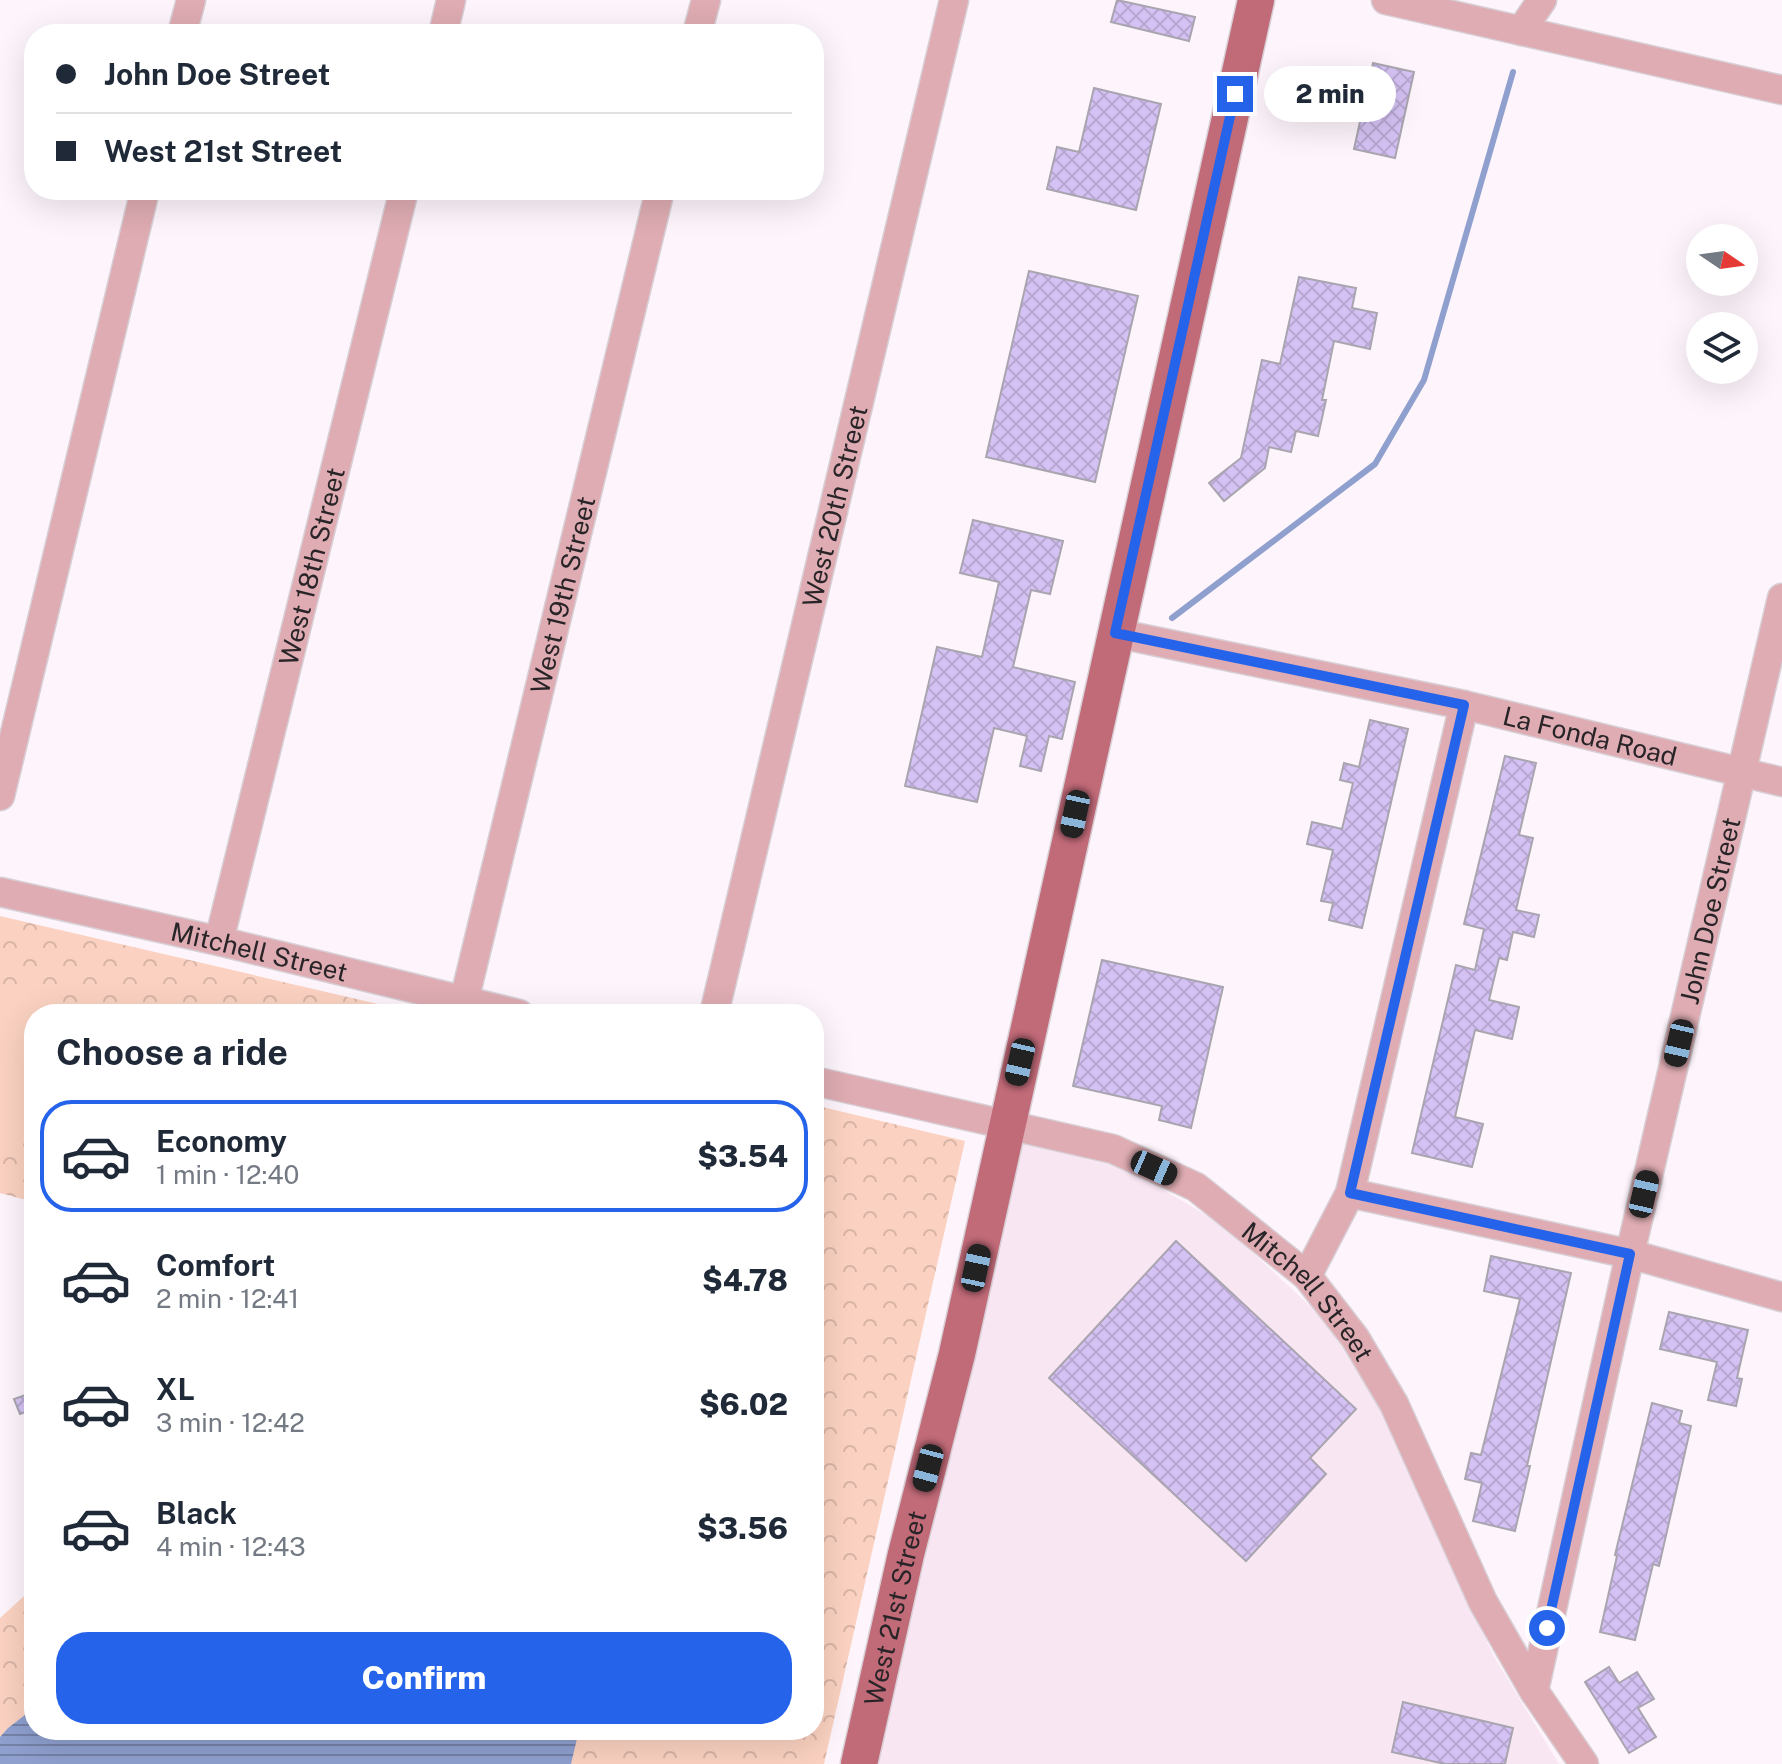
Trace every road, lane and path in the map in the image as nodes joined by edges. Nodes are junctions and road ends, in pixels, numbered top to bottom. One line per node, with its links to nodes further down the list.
1 (191, 0): 8 (street)
2 (451, 0): 9 (street)
3 (706, 0): 10 (street)
4 (954, 0): 26 (street, West 20th Street)
5 (1256, 0): 17 (main road, West 21st Street)
6 (1386, 0): 11 (street)
7 (1542, 0): 11 (street)
8 (185, 24)
9 (445, 24)
10 (700, 24)
11 (1521, 31): 12 (street)
12 (1782, 90)
13 (143, 200): 21 (street)
14 (402, 200): 23 (street, West 18th Street)
15 (658, 200): 24 (street, West 19th Street)
16 (1782, 598): 19 (street, John Doe Street)
17 (1115, 633): 18 (street, La Fonda Road); 28 (main road, West 21st Street)
18 (1464, 705): 19 (street, La Fonda Road); 29 (street)
19 (1741, 771): 20 (street, La Fonda Road); 30 (street, John Doe Street)
20 (1782, 782)
21 (0, 796)
22 (0, 892): 23 (street, Mitchell Street)
23 (219, 941): 24 (street, Mitchell Street)
24 (464, 1001): 25 (street, Mitchell Street)
25 (477, 1004)
26 (716, 1004)
27 (824, 1083): 28 (street, Mitchell Street)
28 (1006, 1124): 31 (street, Mitchell Street); 34 (main road, West 21st Street)
29 (1350, 1193): 30 (street); 31 (street)
30 (1630, 1254): 32 (street); 33 (street, John Doe Street)
31 (1307, 1276): 33 (street, Mitchell Street)
32 (1782, 1297)
33 (1534, 1691): 35 (street, Mitchell Street)
34 (859, 1764)
35 (1584, 1764)

